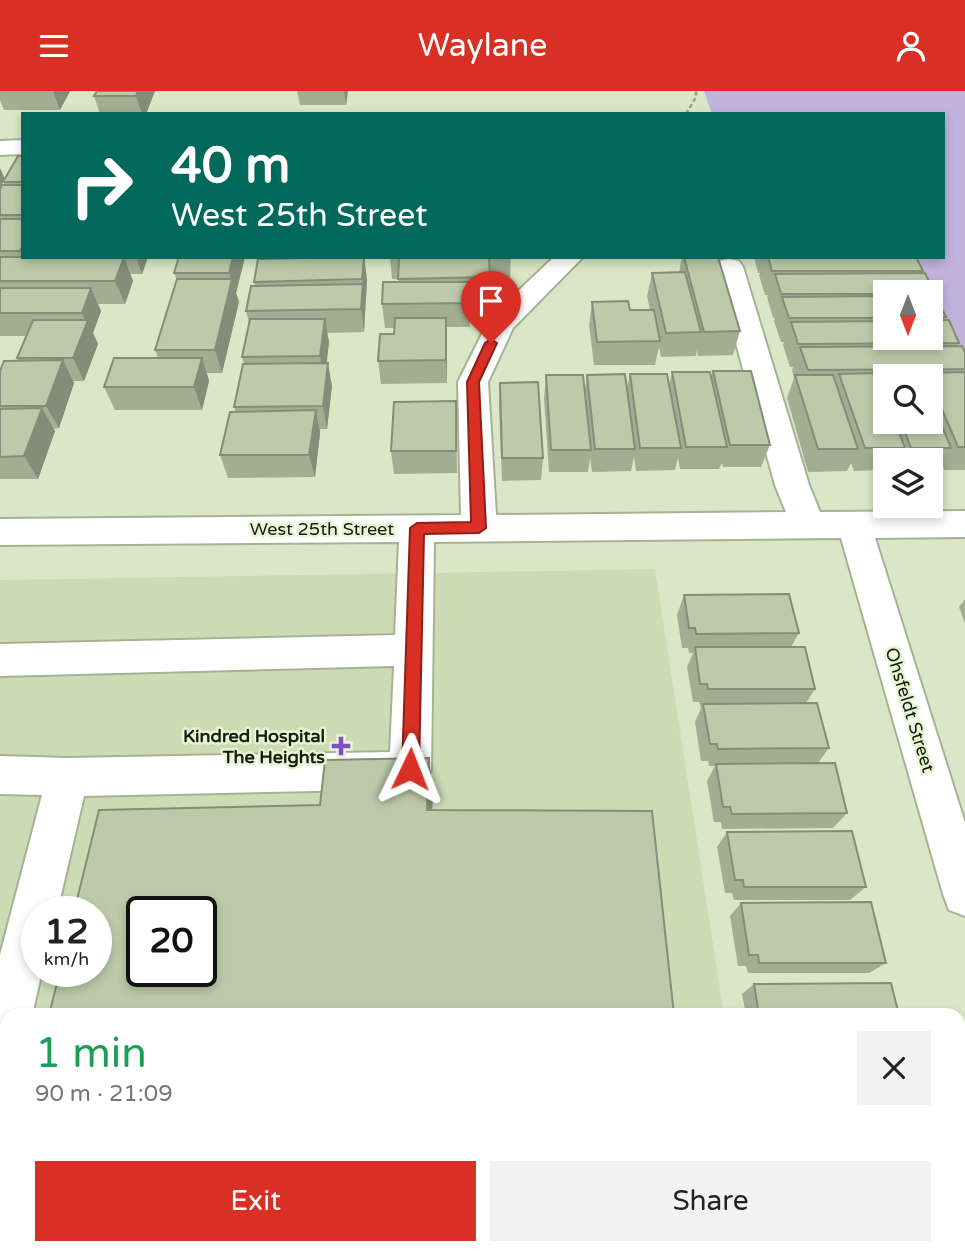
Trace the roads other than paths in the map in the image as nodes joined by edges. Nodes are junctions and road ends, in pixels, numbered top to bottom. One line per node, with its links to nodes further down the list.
1 (21, 147): 2 (street)
2 (0, 148)
3 (568, 259): 9 (street)
4 (729, 267): 6 (street)
5 (965, 524): 7 (street, West 25th Street)
6 (808, 525): 7 (street, West 25th Street); 9 (street, West 25th Street)
7 (854, 525): 15 (street, Ohsfeldt Street)
8 (417, 528): 9 (street, West 25th Street); 10 (street, West 25th Street); 11 (street)
9 (479, 528)
10 (0, 532)
11 (413, 650): 12 (street); 14 (street)
12 (0, 660)
13 (0, 775): 14 (street)
14 (68, 777): 16 (street)
15 (962, 874)
16 (9, 1008)

